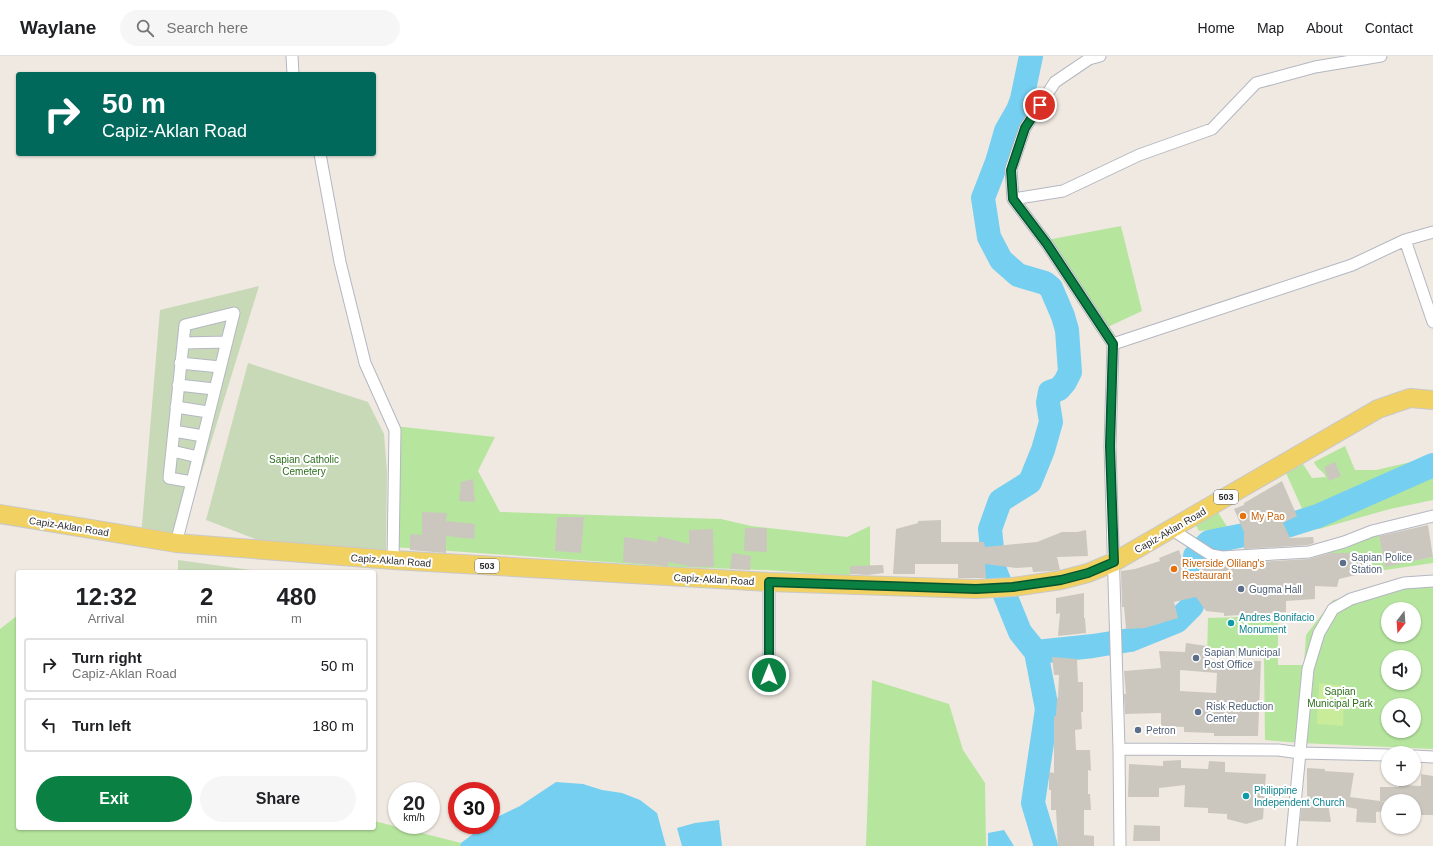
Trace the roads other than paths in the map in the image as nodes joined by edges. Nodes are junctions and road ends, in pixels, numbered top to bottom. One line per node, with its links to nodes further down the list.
1 (292, 56): 4 (street)
2 (1100, 56): 6 (street)
3 (1381, 56): 6 (street)
4 (293, 72)
5 (320, 156): 29 (street)
6 (1013, 199): 12 (street)
7 (1433, 232): 8 (street)
8 (1405, 240): 9 (street); 12 (street)
9 (1433, 322)
10 (227, 342): 11 (street); 11 (street); 14 (street)
11 (183, 343): 13 (street)
12 (1113, 344): 30 (street)
13 (180, 363): 14 (street); 15 (street)
14 (220, 367): 16 (street)
15 (178, 385): 16 (street); 18 (street)
16 (214, 388): 19 (street)
17 (1433, 400): 27 (main road, Capiz-Aklan Road / 503)
18 (176, 407): 19 (street); 20 (street)
19 (208, 412): 21 (street)
20 (174, 431): 21 (street); 22 (street)
21 (203, 436): 23 (street)
22 (172, 451): 23 (street); 24 (street)
23 (198, 456): 24 (street)
24 (192, 482): 28 (street)
25 (0, 514): 28 (main road, Capiz-Aklan Road / 503)
26 (1433, 516): 27 (street)
27 (1171, 529): 30 (main road, Capiz-Aklan Road / 503)
28 (176, 543): 29 (main road, Capiz-Aklan Road / 503)
29 (393, 560): 32 (main road, Capiz-Aklan Road / 503)
30 (1114, 562): 32 (main road, Capiz-Aklan Road / 503); 34 (street)
31 (1433, 580): 35 (street)
32 (769, 582): 33 (street)
33 (769, 675)
34 (1119, 749): 35 (street); 39 (street)
35 (1300, 753): 36 (street); 40 (street)
36 (1381, 755)
37 (1421, 756): 38 (street)
38 (1433, 756)
39 (1120, 846)
40 (1291, 846)

